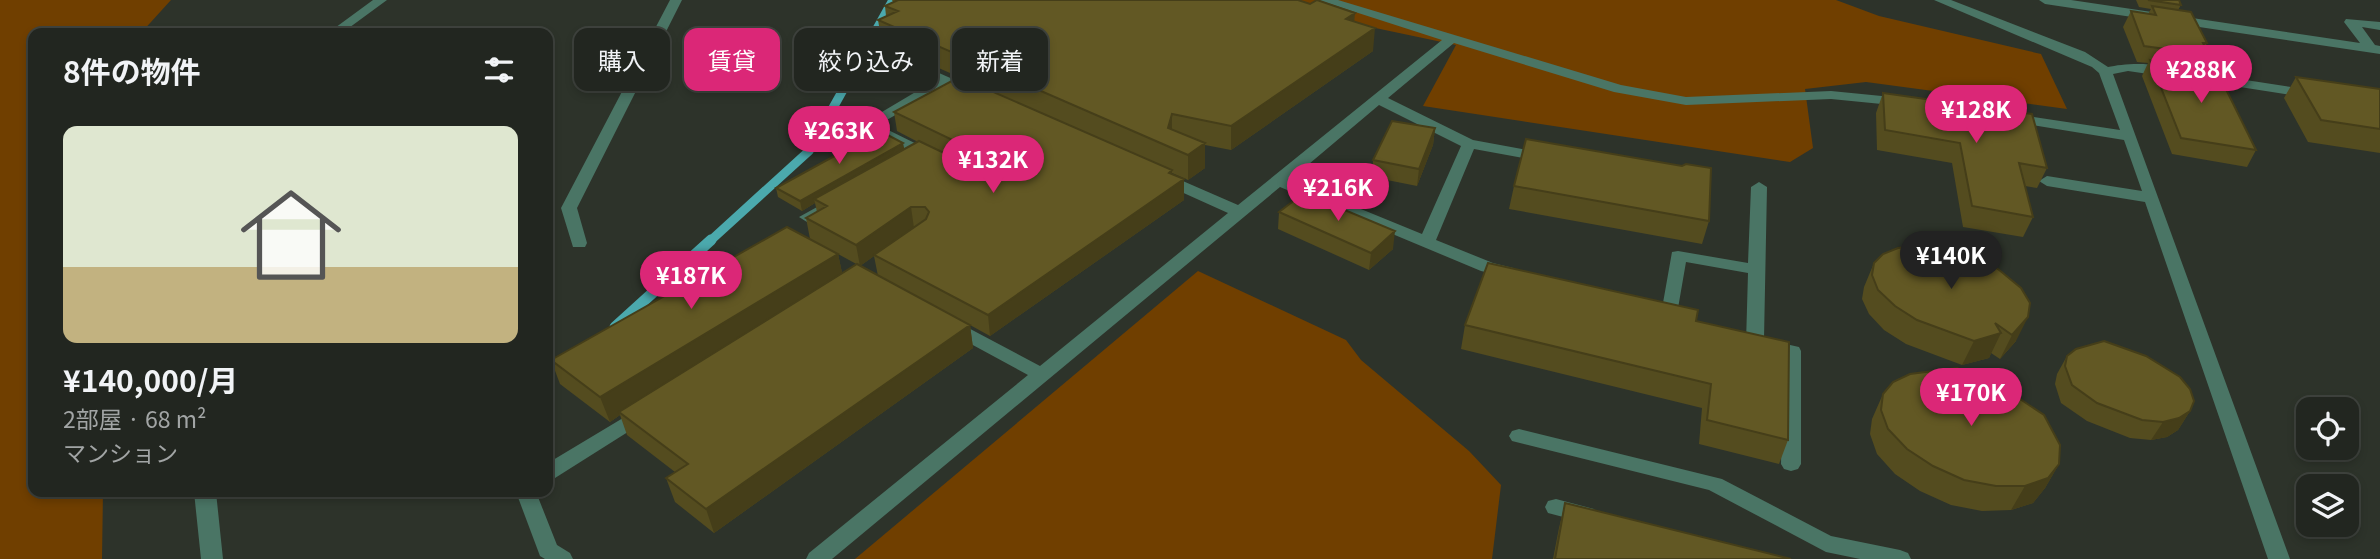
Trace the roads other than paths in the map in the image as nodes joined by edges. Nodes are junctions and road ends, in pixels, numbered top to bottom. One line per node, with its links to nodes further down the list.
1 (381, 0): 7 (lane)
2 (676, 0): 33 (lane)
3 (1324, 0): 8 (lane)
4 (2045, 0): 9 (lane)
5 (1950, 1): 10 (lane)
6 (2380, 26): 9 (lane)
7 (341, 28)
8 (1451, 38): 15 (lane); 16 (lane)
9 (2375, 50)
10 (2105, 72): 13 (lane); 18 (lane)
11 (938, 77): 12 (lane)
12 (945, 80): 14 (lane); 20 (lane)
13 (2329, 96)
14 (982, 97)
15 (1378, 99): 19 (lane); 25 (lane)
16 (1918, 104)
17 (1997, 116): 18 (lane)
18 (2130, 136): 29 (lane)
19 (1469, 144): 21 (lane); 32 (lane)
20 (922, 152): 22 (lane); 23 (lane)
21 (1567, 161)
22 (944, 163)
23 (899, 165)
24 (1153, 173): 30 (lane)
25 (1279, 181): 30 (lane); 32 (lane)
26 (2047, 181): 29 (lane)
27 (1759, 187): 34 (lane)
28 (853, 191): 31 (lane)
29 (2152, 198): 51 (lane)
30 (1240, 212): 38 (lane)
31 (807, 217)
32 (1427, 242): 35 (lane)
33 (579, 243)
34 (1755, 268): 36 (lane); 41 (lane)
35 (1526, 276)
36 (1631, 301)
37 (933, 316): 38 (lane)
38 (1042, 375): 49 (lane)
39 (664, 400): 42 (lane)
40 (1519, 436): 50 (lane)
41 (1791, 464)
42 (553, 470)
43 (206, 497): 47 (lane)
44 (528, 497): 48 (lane)
45 (1556, 507): 46 (lane)
46 (1608, 520)
47 (212, 559)
48 (562, 559)
49 (817, 559)
50 (1900, 559)
51 (2278, 559)

